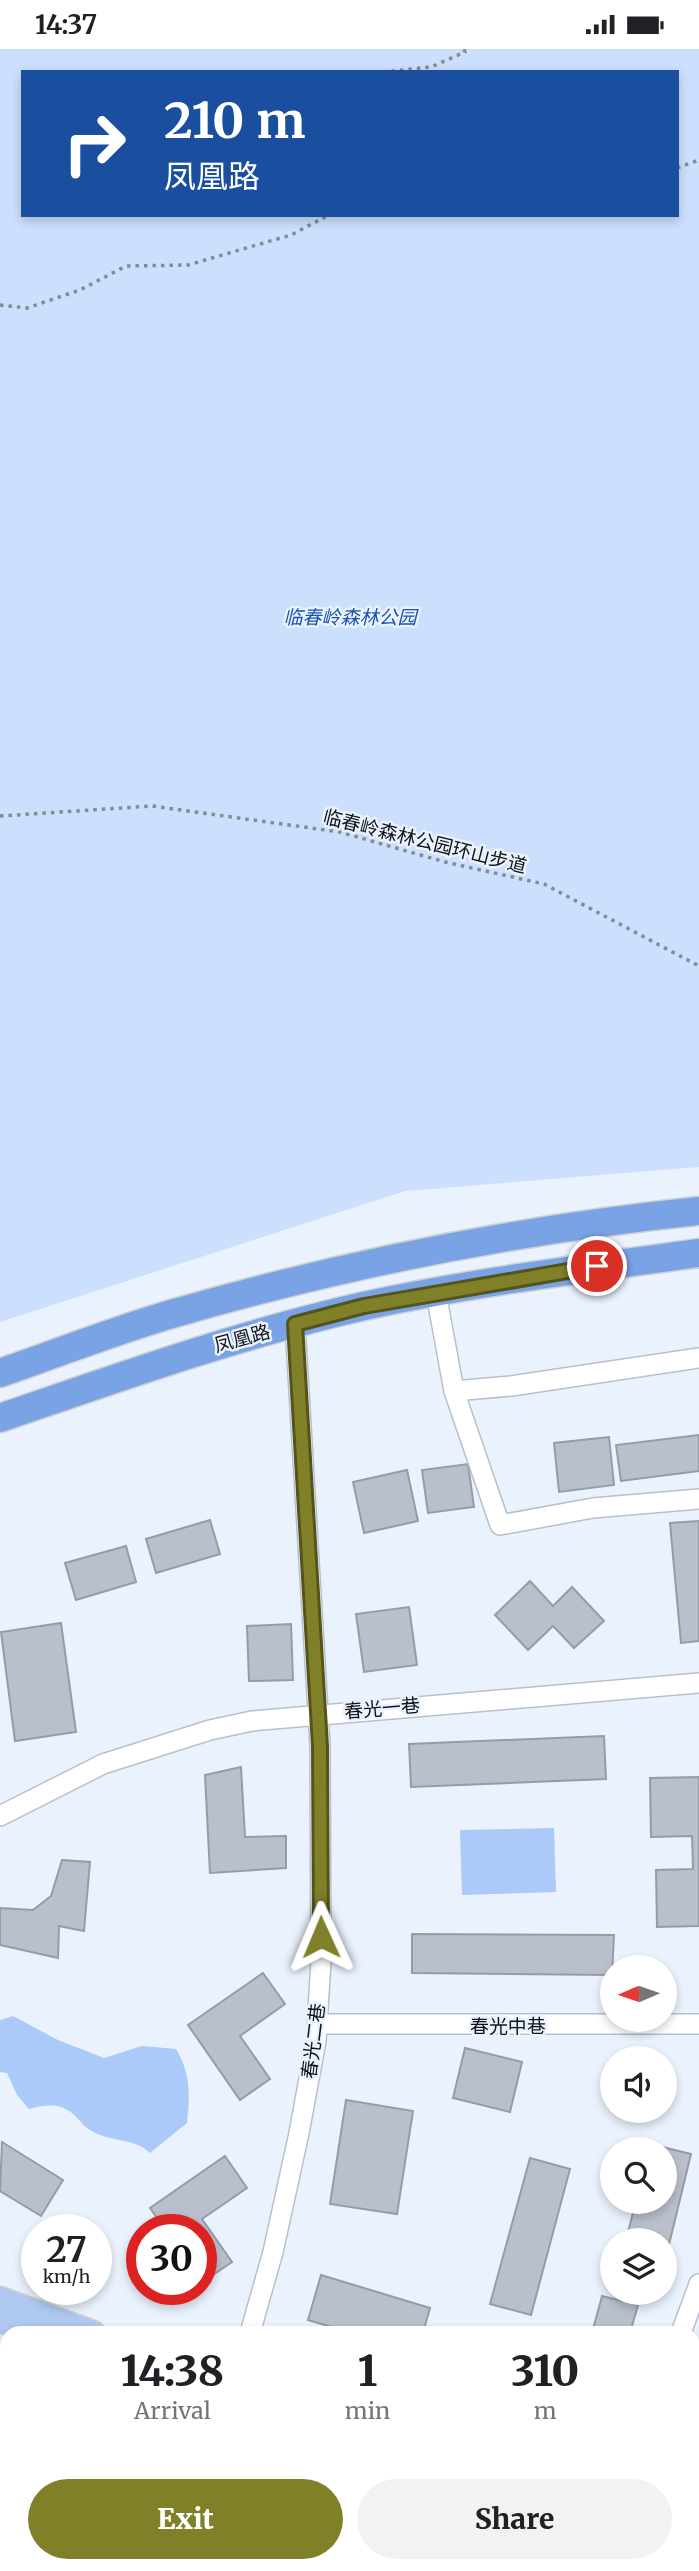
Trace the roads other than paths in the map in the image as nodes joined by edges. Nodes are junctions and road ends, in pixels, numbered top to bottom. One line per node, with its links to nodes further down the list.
1 (699, 1211): 6 (highway, 凤凰路)
2 (699, 1253): 3 (highway, 凤凰路)
3 (436, 1293): 4 (highway, 凤凰路); 7 (street)
4 (295, 1324): 8 (highway, 凤凰路); 11 (street, 春光二巷)
5 (699, 1358): 7 (street)
6 (0, 1373)
7 (454, 1391): 9 (street)
8 (0, 1417)
9 (699, 1499)
10 (699, 1683): 11 (street, 春光一巷)
11 (318, 1713): 12 (street, 春光一巷); 13 (street, 春光二巷)
12 (0, 1816)
13 (317, 2024): 14 (street, 春光中巷); 18 (street, 春光二巷)
14 (699, 2024)
15 (699, 2284): 19 (street)
16 (0, 2298): 17 (main road)
17 (74, 2326)
18 (252, 2326)
19 (684, 2326)

